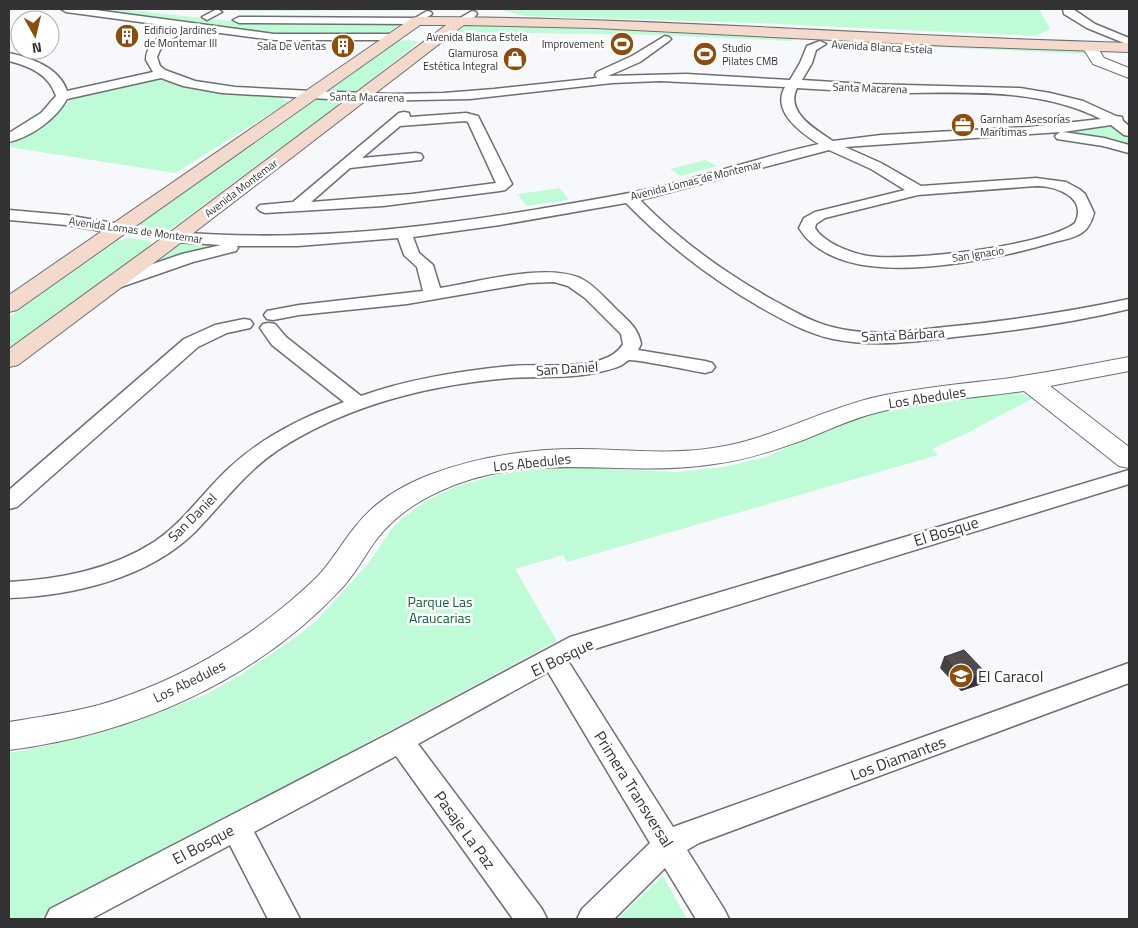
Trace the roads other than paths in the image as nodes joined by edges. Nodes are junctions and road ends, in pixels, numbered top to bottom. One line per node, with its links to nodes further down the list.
1 (66, 9): 6 (street, Avenida Blanca Estela)
2 (143, 9): 5 (street, Avenida Blanca Estela)
3 (1068, 9): 12 (street)
4 (466, 17): 5 (main road, Avenida Blanca Estela); 10 (main road, Avenida Montemar); 13 (main road, Avenida Blanca Estela)
5 (422, 18): 9 (main road)
6 (187, 26): 9 (street, Avenida Blanca Estela); 18 (street)
7 (468, 36): 10 (main road, Avenida Blanca Estela)
8 (525, 36): 11 (main road, Avenida Blanca Estela)
9 (394, 37): 10 (main road, Avenida Blanca Estela); 28 (main road)
10 (439, 37): 29 (main road, Avenida Montemar)
11 (665, 39): 13 (main road, Avenida Blanca Estela); 21 (street, Santa Macarena)
12 (1129, 42)
13 (822, 45): 15 (main road, Avenida Blanca Estela); 26 (street)
14 (1129, 48): 15 (main road, Avenida Blanca Estela)
15 (1093, 52): 17 (main road, Avenida Blanca Estela); 19 (street)
16 (9, 57): 25 (street)
17 (1129, 58)
18 (152, 64): 20 (street, Santa Macarena); 22 (street)
19 (1129, 73)
20 (162, 74): 27 (street, Santa Macarena); 28 (street, Santa Macarena)
21 (618, 74): 26 (street, Santa Macarena); 29 (street, Santa Macarena)
22 (101, 75)
23 (812, 80): 26 (street, Santa Macarena); 31 (street, Santa Macarena); 35 (street)
24 (71, 81): 25 (street)
25 (58, 83): 27 (street)
26 (793, 84): 35 (street)
27 (62, 96): 34 (street)
28 (309, 96): 29 (street, Santa Macarena); 46 (main road)
29 (359, 98): 49 (main road, Avenida Montemar)
30 (1129, 117): 31 (street, Avenida Lomas de Montemar)
31 (1113, 120): 32 (street); 33 (street, Avenida Lomas de Montemar)
32 (1129, 132)
33 (1027, 133): 35 (street, Avenida Lomas de Montemar); 36 (street)
34 (9, 138)
35 (841, 144): 39 (street); 41 (street, Avenida Lomas de Montemar)
36 (1129, 148)
37 (416, 157): 38 (street)
38 (348, 164): 40 (street); 42 (street)
39 (918, 191): 39 (street, San Ignacio)
40 (461, 193): 42 (street); 45 (street)
41 (629, 197): 45 (street, Avenida Lomas de Montemar); 54 (street, Santa Bárbara)
42 (301, 207): 43 (street)
43 (266, 208)
44 (9, 215): 46 (street, Avenida Lomas de Montemar)
45 (477, 223): 47 (street, Avenida Lomas de Montemar)
46 (119, 229): 49 (main road, Avenida Lomas de Montemar); 55 (main road)
47 (423, 230): 48 (street, Avenida Lomas de Montemar); 51 (street)
48 (404, 233): 50 (street, Avenida Lomas de Montemar); 51 (street)
49 (176, 237): 50 (street, Avenida Lomas de Montemar); 52 (main road, Avenida Montemar)
50 (263, 242): 52 (street, Avenida Lomas de Montemar)
51 (425, 266): 53 (street)
52 (115, 283): 58 (main road, Avenida Montemar)
53 (433, 294): 56 (street); 57 (street)
54 (1129, 304)
55 (9, 305)
56 (271, 322): 62 (street); 65 (street)
57 (626, 354): 60 (street); 62 (street, San Daniel)
58 (9, 360)
59 (1129, 364): 61 (street, Los Abedules)
60 (705, 367)
61 (1028, 382): 63 (street); 69 (street, Los Abedules)
62 (358, 403): 66 (street, San Daniel)
63 (1129, 460)
64 (1129, 477): 67 (street, El Bosque)
65 (9, 502)
66 (9, 590)
67 (554, 660): 70 (street, El Bosque); 72 (street, Primera Transversal)
68 (1129, 674): 72 (street, Los Diamantes)
69 (9, 736)
70 (400, 741): 71 (street, El Bosque); 75 (street, Pasaje La Paz)
71 (236, 827): 73 (street, El Bosque); 74 (street)
72 (669, 845): 76 (street, Los Diamantes); 77 (street, Primera Transversal)
73 (61, 919)
74 (284, 919)
75 (531, 919)
76 (594, 919)
77 (713, 919)

